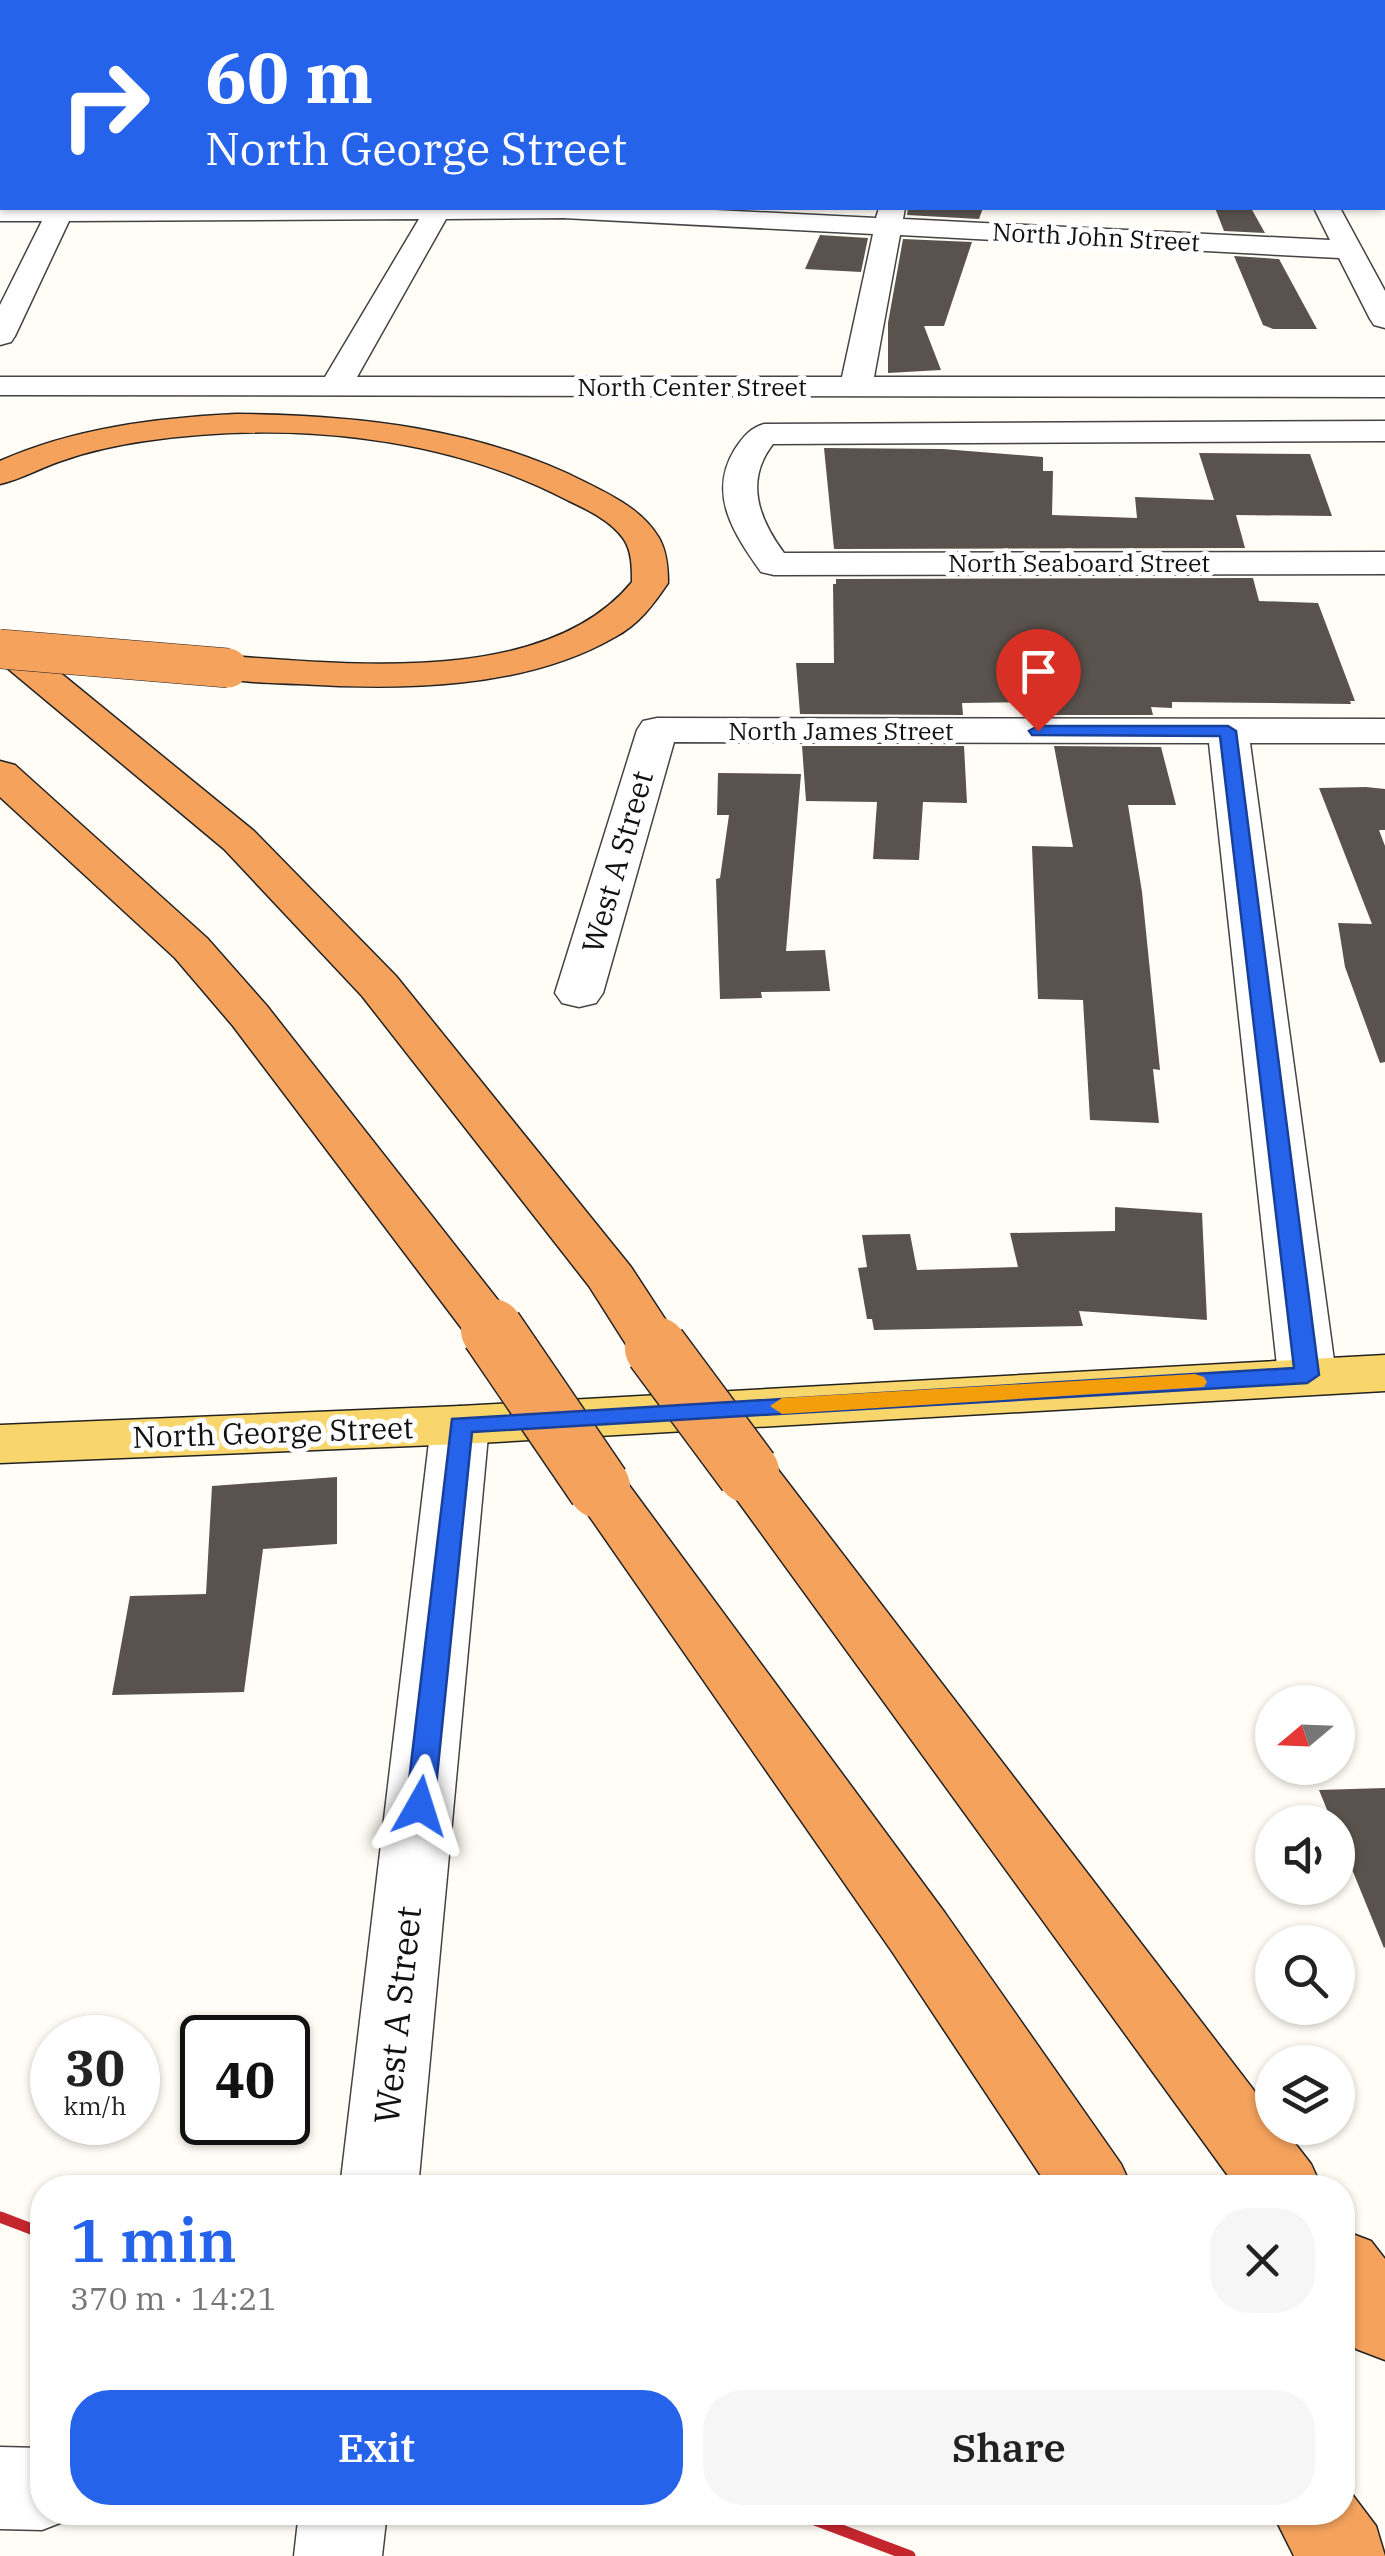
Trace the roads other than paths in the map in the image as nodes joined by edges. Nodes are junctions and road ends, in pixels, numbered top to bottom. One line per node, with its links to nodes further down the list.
1 (437, 210): 3 (street, North John Street); 5 (street, North John Street); 11 (street)
2 (0, 214): 3 (street, North John Street)
3 (59, 214): 9 (street)
4 (1332, 215): 6 (street); 7 (street)
5 (890, 217): 7 (street, North John Street); 12 (street)
6 (1369, 222)
7 (1352, 250): 8 (street)
8 (1385, 320)
9 (0, 336)
10 (0, 386): 11 (street, North Center Street)
11 (335, 387): 12 (street, North Center Street)
12 (856, 387): 13 (street, North Center Street)
13 (1385, 387)
14 (1385, 431): 17 (street, North Center Street)
15 (0, 474): 18 (highway, bridge)
16 (1385, 563): 17 (street, North Seaboard Street)
17 (774, 564)
18 (0, 646): 32 (highway, bridge)
19 (656, 730): 20 (street, North James Street); 25 (street, West A Street)
20 (1228, 731): 21 (street, North James Street); 27 (street)
21 (1385, 731)
22 (0, 774): 24 (highway)
23 (0, 819): 24 (highway)
24 (191, 948): 31 (highway, bridge)
25 (579, 993)
26 (1385, 1373): 27 (main road, North George Street)
27 (1307, 1375): 28 (main road, North George Street)
28 (460, 1425): 29 (main road, North George Street); 30 (street, West A Street)
29 (0, 1444)
30 (380, 2175)
31 (1084, 2175)
32 (1274, 2175)
33 (1355, 2283): 34 (highway)
34 (1385, 2323)
35 (0, 2488): 36 (street)
36 (30, 2489)
37 (342, 2525): 39 (street)
38 (1324, 2525): 40 (highway)
39 (338, 2556)
40 (1345, 2556)

